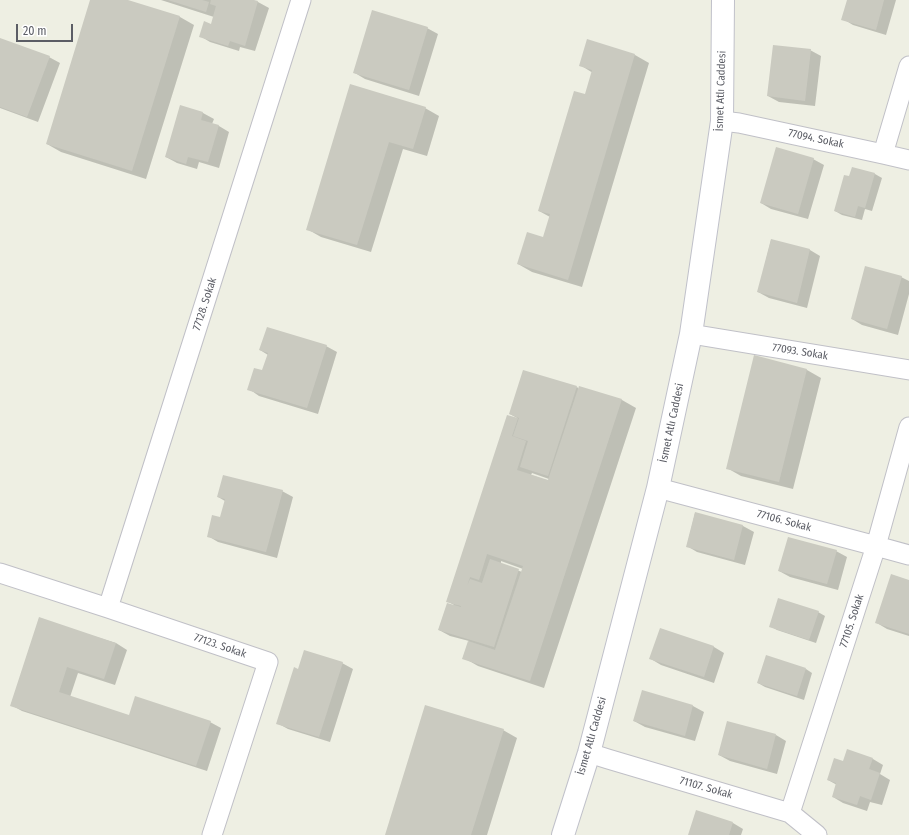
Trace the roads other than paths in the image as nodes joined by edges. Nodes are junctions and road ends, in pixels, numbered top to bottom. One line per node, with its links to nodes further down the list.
1 (301, 0): 14 (street, 77128. Sokak)
2 (723, 0): 4 (main road, İsmet Atlı Caddesi)
3 (909, 66): 5 (street)
4 (722, 121): 5 (street, 77094. Sokak); 7 (main road, İsmet Atlı Caddesi)
5 (883, 154): 6 (street, 77094. Sokak)
6 (909, 160)
7 (691, 334): 8 (street, 77093. Sokak); 10 (main road, İsmet Atlı Caddesi)
8 (909, 370)
9 (909, 427): 11 (street, 77105. Sokak)
10 (658, 488): 11 (street, 77106. Sokak); 15 (main road, İsmet Atlı Caddesi)
11 (876, 546): 12 (street, 77106. Sokak); 16 (street, 77105. Sokak)
12 (909, 555)
13 (0, 573): 14 (street, 77123. Sokak)
14 (108, 608): 17 (street, 77123. Sokak)
15 (588, 753): 16 (street, 71107. Sokak); 18 (main road, İsmet Atlı Caddesi)
16 (790, 813): 19 (street, 71107. Sokak)
17 (212, 835)
18 (563, 835)
19 (817, 835)

